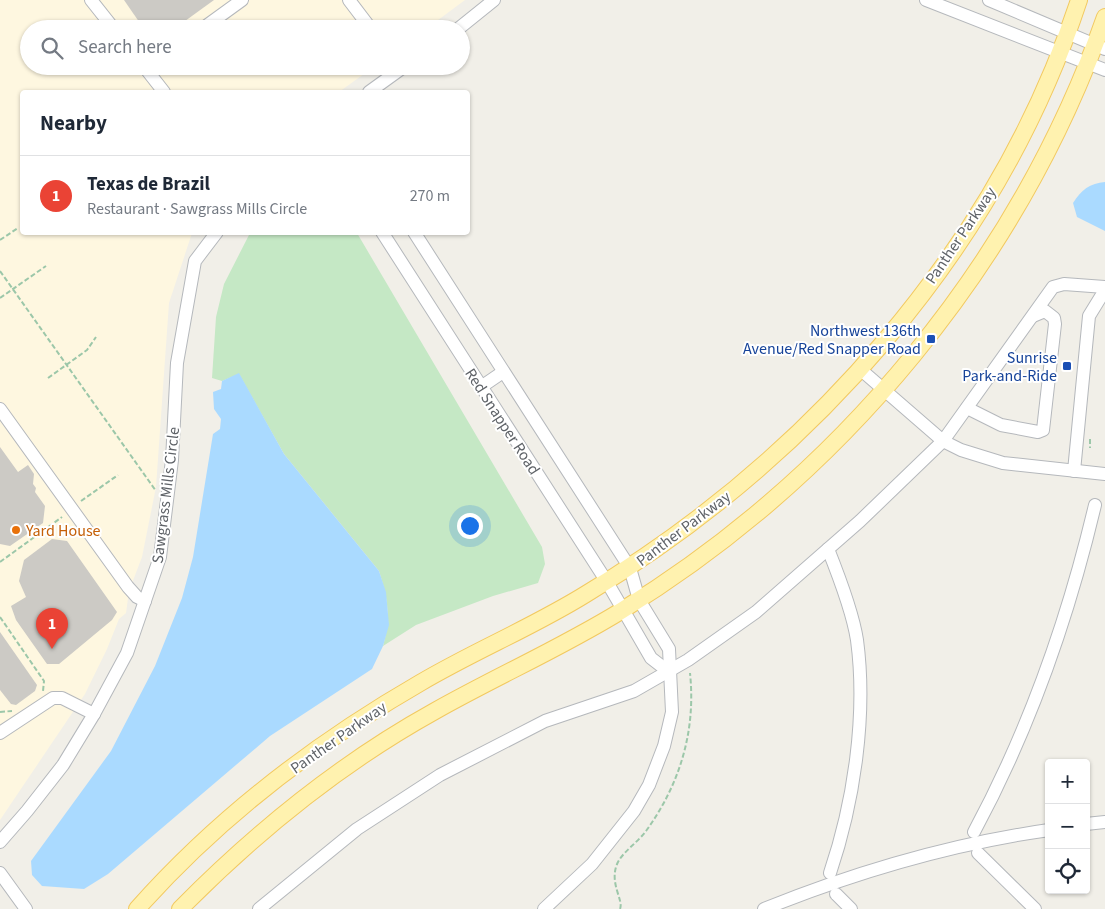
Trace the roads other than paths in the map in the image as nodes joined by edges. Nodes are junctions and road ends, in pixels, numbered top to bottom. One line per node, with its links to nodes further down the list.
1 (91, 0): 9 (street)
2 (242, 0): 10 (street)
3 (349, 0): 11 (street)
4 (494, 0): 12 (street)
5 (926, 0): 15 (street)
6 (989, 0): 13 (street)
7 (1079, 0): 13 (main road, Panther Parkway)
8 (1105, 17): 14 (main road, Panther Parkway)
9 (107, 20)
10 (214, 20)
11 (364, 20)
12 (469, 20)
13 (1068, 34): 14 (street); 15 (main road, Panther Parkway)
14 (1100, 47): 16 (main road, Panther Parkway)
15 (1059, 52): 16 (street); 27 (main road, Panther Parkway)
16 (1088, 64): 17 (street); 30 (main road, Panther Parkway)
17 (1105, 70)
18 (152, 75): 20 (street)
19 (391, 75): 21 (street)
20 (163, 90)
21 (372, 90)
22 (215, 235): 41 (street, Sawgrass Mills Circle)
23 (384, 235): 29 (street, Red Snapper Road)
24 (416, 235): 28 (street, Red Snapper Road)
25 (1105, 289): 26 (street); 34 (street)
26 (1033, 316): 31 (street); 31 (street)
27 (860, 368): 30 (street); 38 (main road, Panther Parkway)
28 (504, 372): 29 (street); 38 (street, Red Snapper Road)
29 (481, 387): 39 (street, Red Snapper Road)
30 (883, 390): 33 (street); 40 (main road, Panther Parkway)
31 (967, 408): 33 (street)
32 (0, 409): 41 (street)
33 (943, 441): 34 (street); 37 (street)
34 (1074, 471): 35 (street)
35 (1105, 474)
36 (1095, 505): 49 (street)
37 (828, 549): 43 (street); 53 (street)
38 (630, 568): 39 (main road, Panther Parkway); 40 (street, Red Snapper Road)
39 (607, 582): 42 (street, Red Snapper Road); 57 (main road, Panther Parkway)
40 (639, 600): 42 (main road, Panther Parkway); 43 (street, Red Snapper Road)
41 (145, 601): 44 (street, Sawgrass Mills Circle)
42 (622, 610): 43 (street, Red Snapper Road); 58 (main road, Panther Parkway)
43 (669, 672): 59 (street); 60 (street, Red Snapper Road)
44 (94, 714): 45 (street); 50 (street, Sawgrass Mills Circle)
45 (0, 732)
46 (1105, 822): 47 (street)
47 (1090, 824)
48 (1045, 831): 55 (street)
49 (974, 832)
50 (0, 842)
51 (978, 853): 63 (street)
52 (0, 873): 56 (street)
53 (830, 873)
54 (836, 894): 62 (street)
55 (786, 904): 61 (street)
56 (26, 909)
57 (137, 909)
58 (180, 909)
59 (259, 909)
60 (544, 909)
61 (764, 909)
62 (851, 909)
63 (1035, 909)

